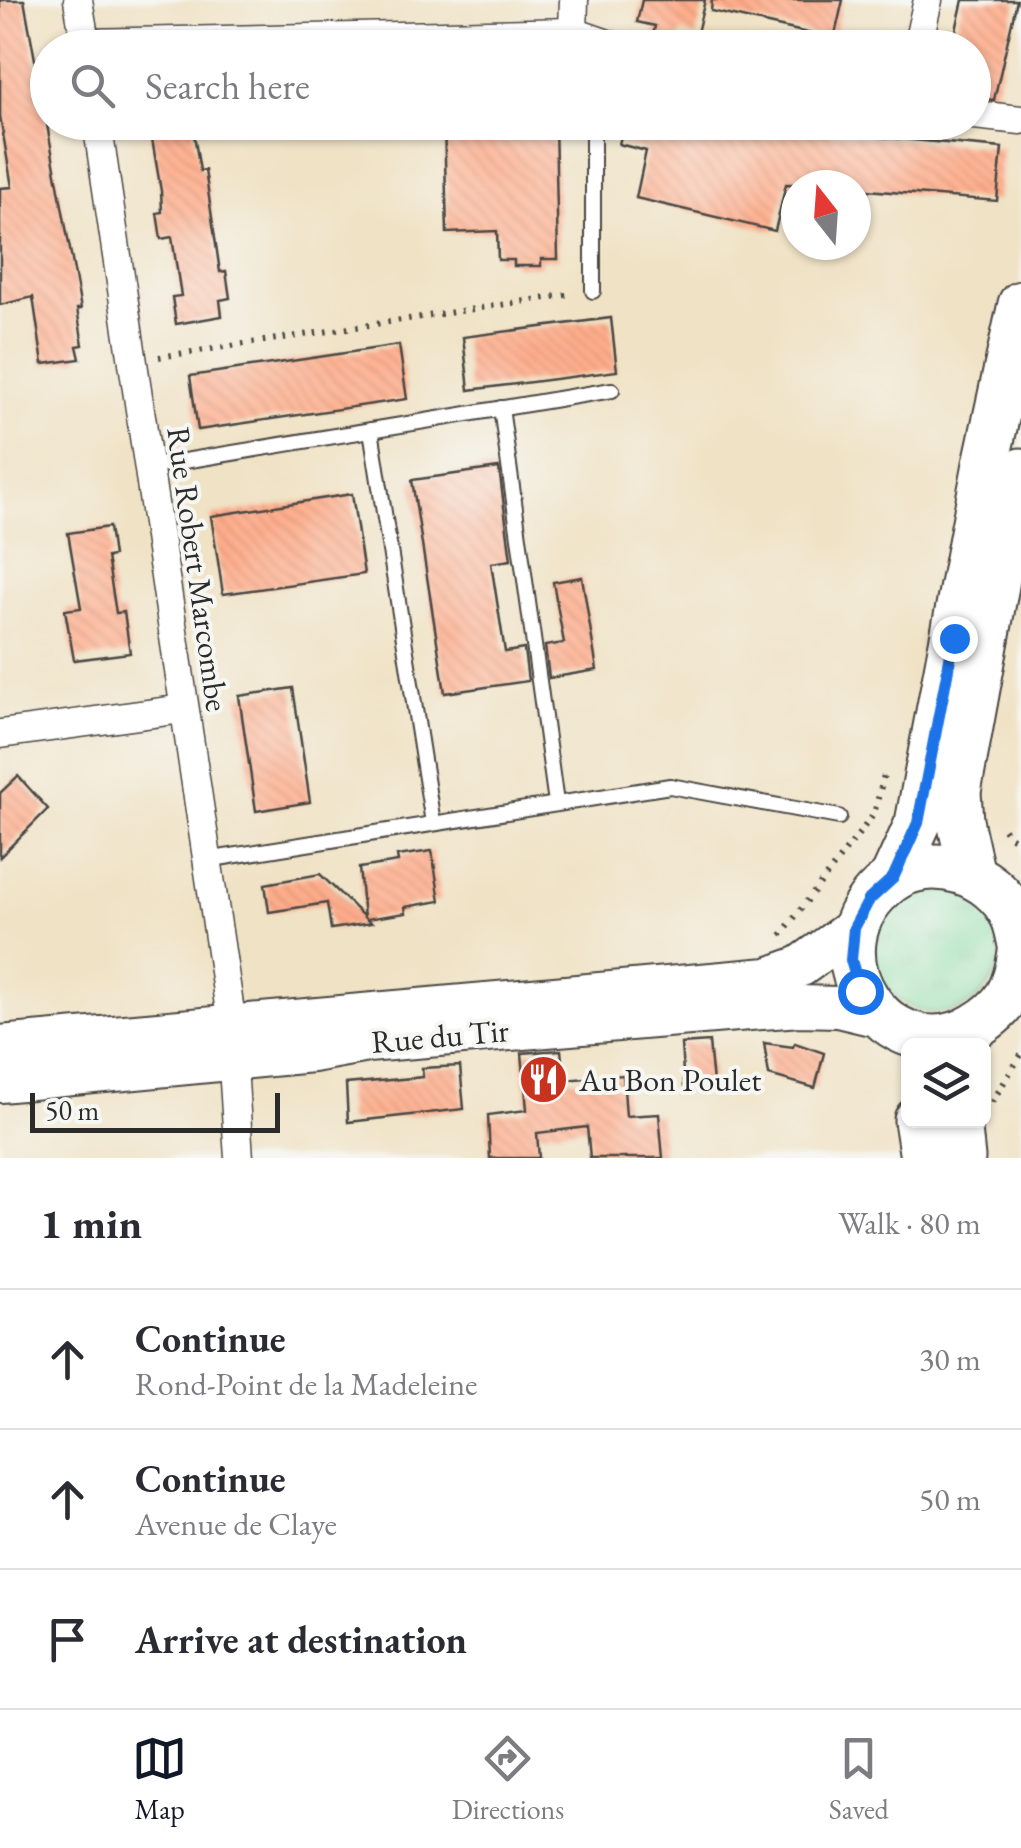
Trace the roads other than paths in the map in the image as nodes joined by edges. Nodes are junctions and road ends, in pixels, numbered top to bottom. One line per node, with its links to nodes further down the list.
1 (78, 0): 4 (street)
2 (574, 0): 5 (street)
3 (928, 0): 6 (street)
4 (83, 30)
5 (588, 30)
6 (921, 30)
7 (991, 116): 8 (street)
8 (1021, 120)
9 (100, 140): 16 (street, Rue Robert Marcombe)
10 (592, 140): 11 (lane)
11 (593, 290)
12 (1021, 304): 25 (main road)
13 (612, 390): 14 (lane)
14 (501, 408): 15 (lane); 20 (lane)
15 (371, 430): 16 (lane); 22 (lane)
16 (148, 466): 18 (street, Rue Robert Marcombe)
17 (1021, 473): 24 (main road)
18 (183, 709): 19 (street); 23 (street, Rue Robert Marcombe)
19 (0, 734)
20 (556, 803): 21 (lane); 22 (lane)
21 (838, 817)
22 (433, 823): 23 (lane)
23 (206, 860): 31 (street, Rue Robert Marcombe)
24 (972, 875): 25 (main road); 27 (main road)
25 (893, 878): 26 (main road)
26 (854, 928): 28 (main road); 31 (main road, Rue du Tir)
27 (1021, 949): 30 (main road)
28 (899, 1032): 29 (main road); 31 (main road, Rue du Tir)
29 (955, 1038)
30 (965, 1038)
31 (231, 1042): 32 (main road, Rue du Tir); 33 (main road, Rue du Tir); 36 (street, Rue Robert Marcombe)
32 (0, 1046)
33 (0, 1082)
34 (918, 1128): 37 (main road)
35 (971, 1128): 38 (main road)
36 (239, 1158)
37 (922, 1158)
38 (962, 1158)

